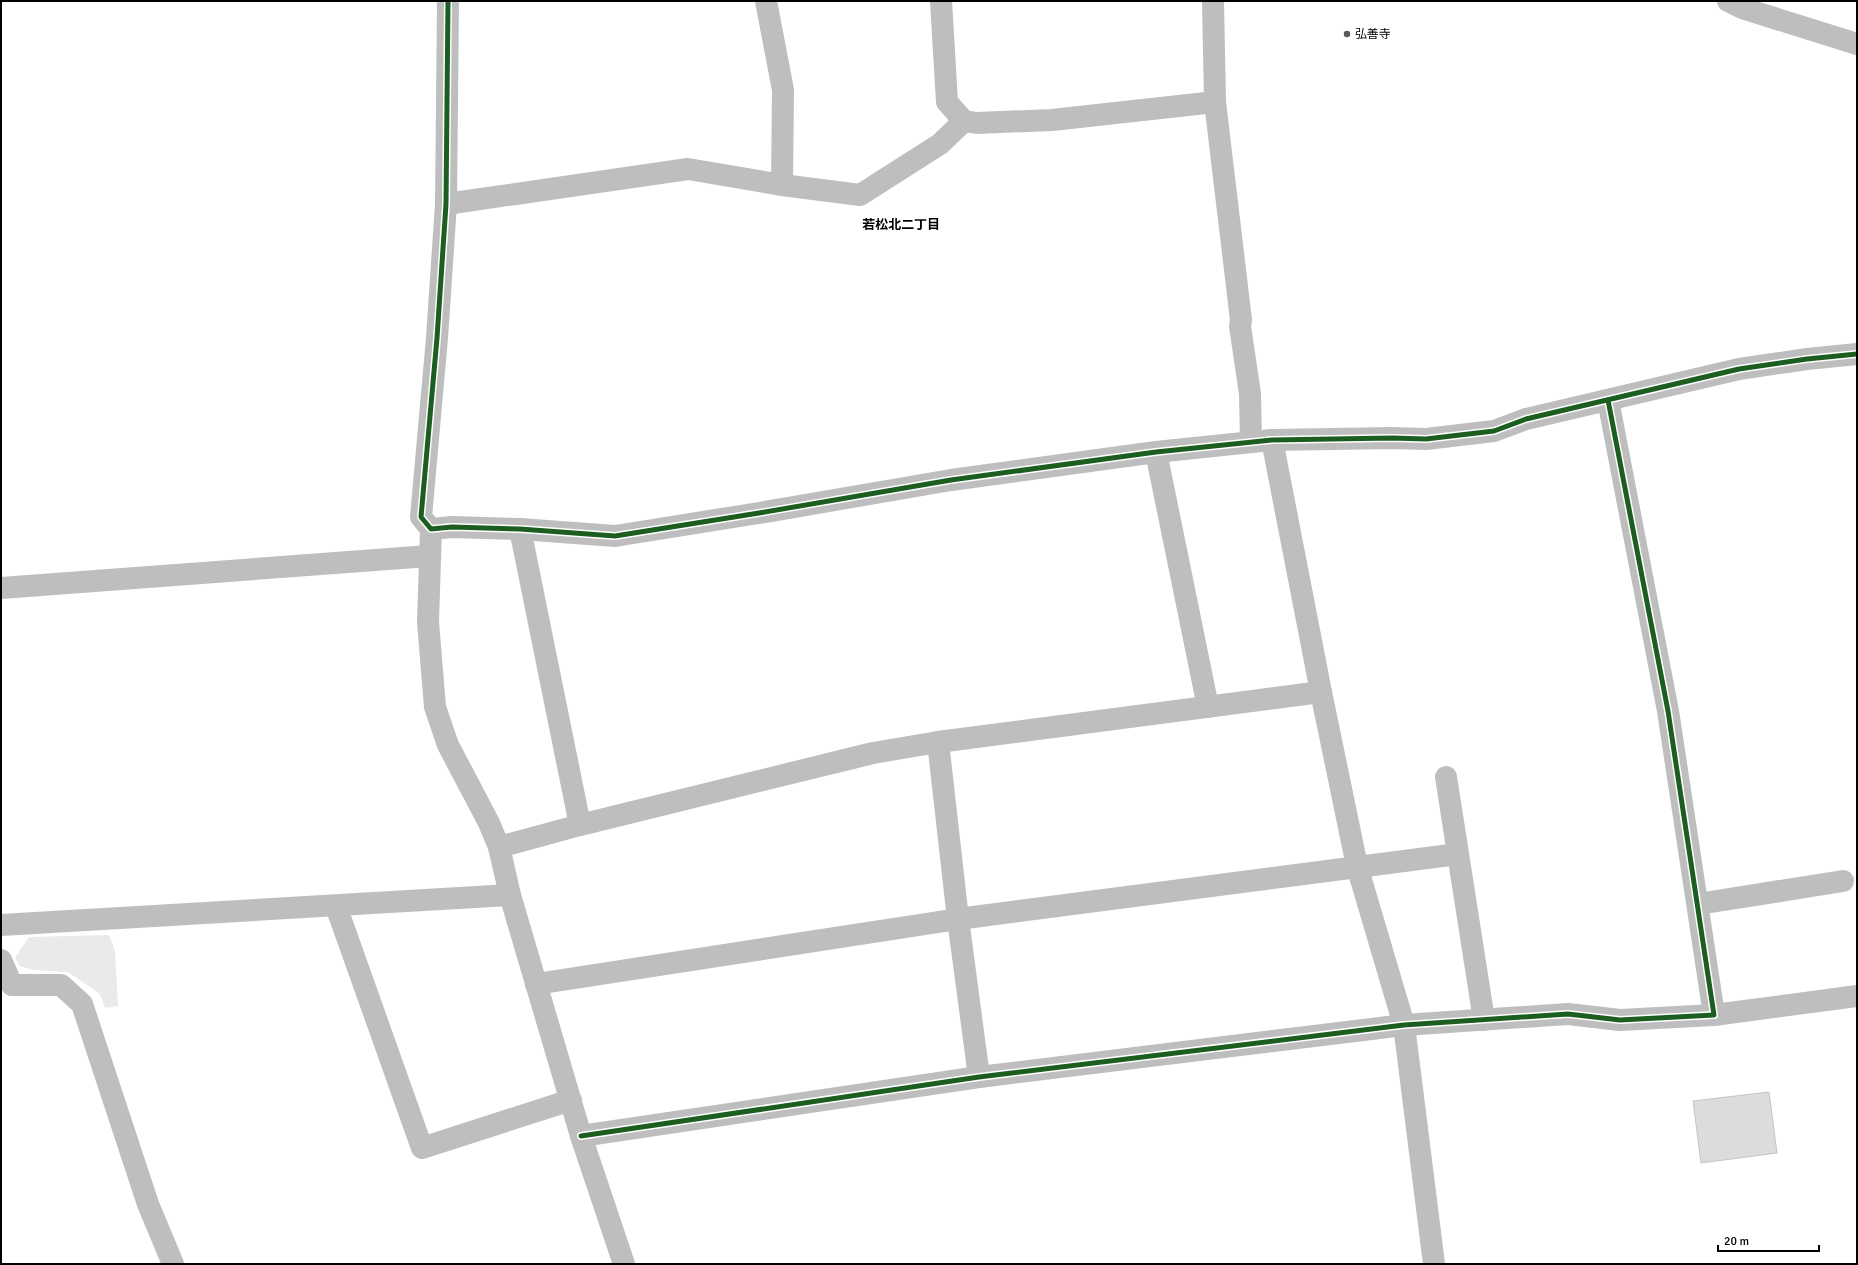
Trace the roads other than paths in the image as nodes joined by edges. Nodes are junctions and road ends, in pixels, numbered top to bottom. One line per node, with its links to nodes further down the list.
1 (448, 1): 10 (street)
2 (766, 1): 9 (street)
3 (941, 1): 8 (street)
4 (1213, 1): 7 (street)
5 (1728, 1): 6 (street)
6 (1857, 44)
7 (1215, 102): 8 (street); 13 (street)
8 (964, 121): 9 (street)
9 (782, 185): 10 (street)
10 (446, 204): 15 (street)
11 (1857, 354): 12 (street)
12 (1608, 400): 13 (street); 29 (street)
13 (1262, 441): 14 (street); 19 (street)
14 (1156, 452): 16 (street); 20 (street)
15 (431, 529): 16 (street); 17 (street)
16 (520, 529): 23 (street)
17 (429, 556): 18 (street); 24 (street)
18 (1, 588)
19 (1321, 692): 20 (street); 26 (street)
20 (1208, 707): 21 (street)
21 (938, 742): 23 (street); 31 (street)
22 (1446, 777): 25 (street)
23 (580, 825): 24 (street)
24 (499, 847): 28 (street)
25 (1458, 854): 26 (street); 37 (street)
26 (1357, 866): 31 (street); 38 (street)
27 (1843, 881): 29 (street)
28 (510, 895): 30 (street); 34 (street)
29 (1698, 904): 36 (street)
30 (336, 906): 32 (street); 40 (street)
31 (958, 919): 34 (street); 39 (street)
32 (1, 925)
33 (1, 960): 42 (street)
34 (536, 984): 40 (street)
35 (1857, 996): 36 (street)
36 (1714, 1014): 37 (street)
37 (1484, 1020): 38 (street)
38 (1404, 1025): 39 (street); 44 (street)
39 (979, 1078): 41 (street)
40 (571, 1100): 41 (street)
41 (581, 1136): 43 (street)
42 (173, 1264)
43 (624, 1264)
44 (1434, 1264)

